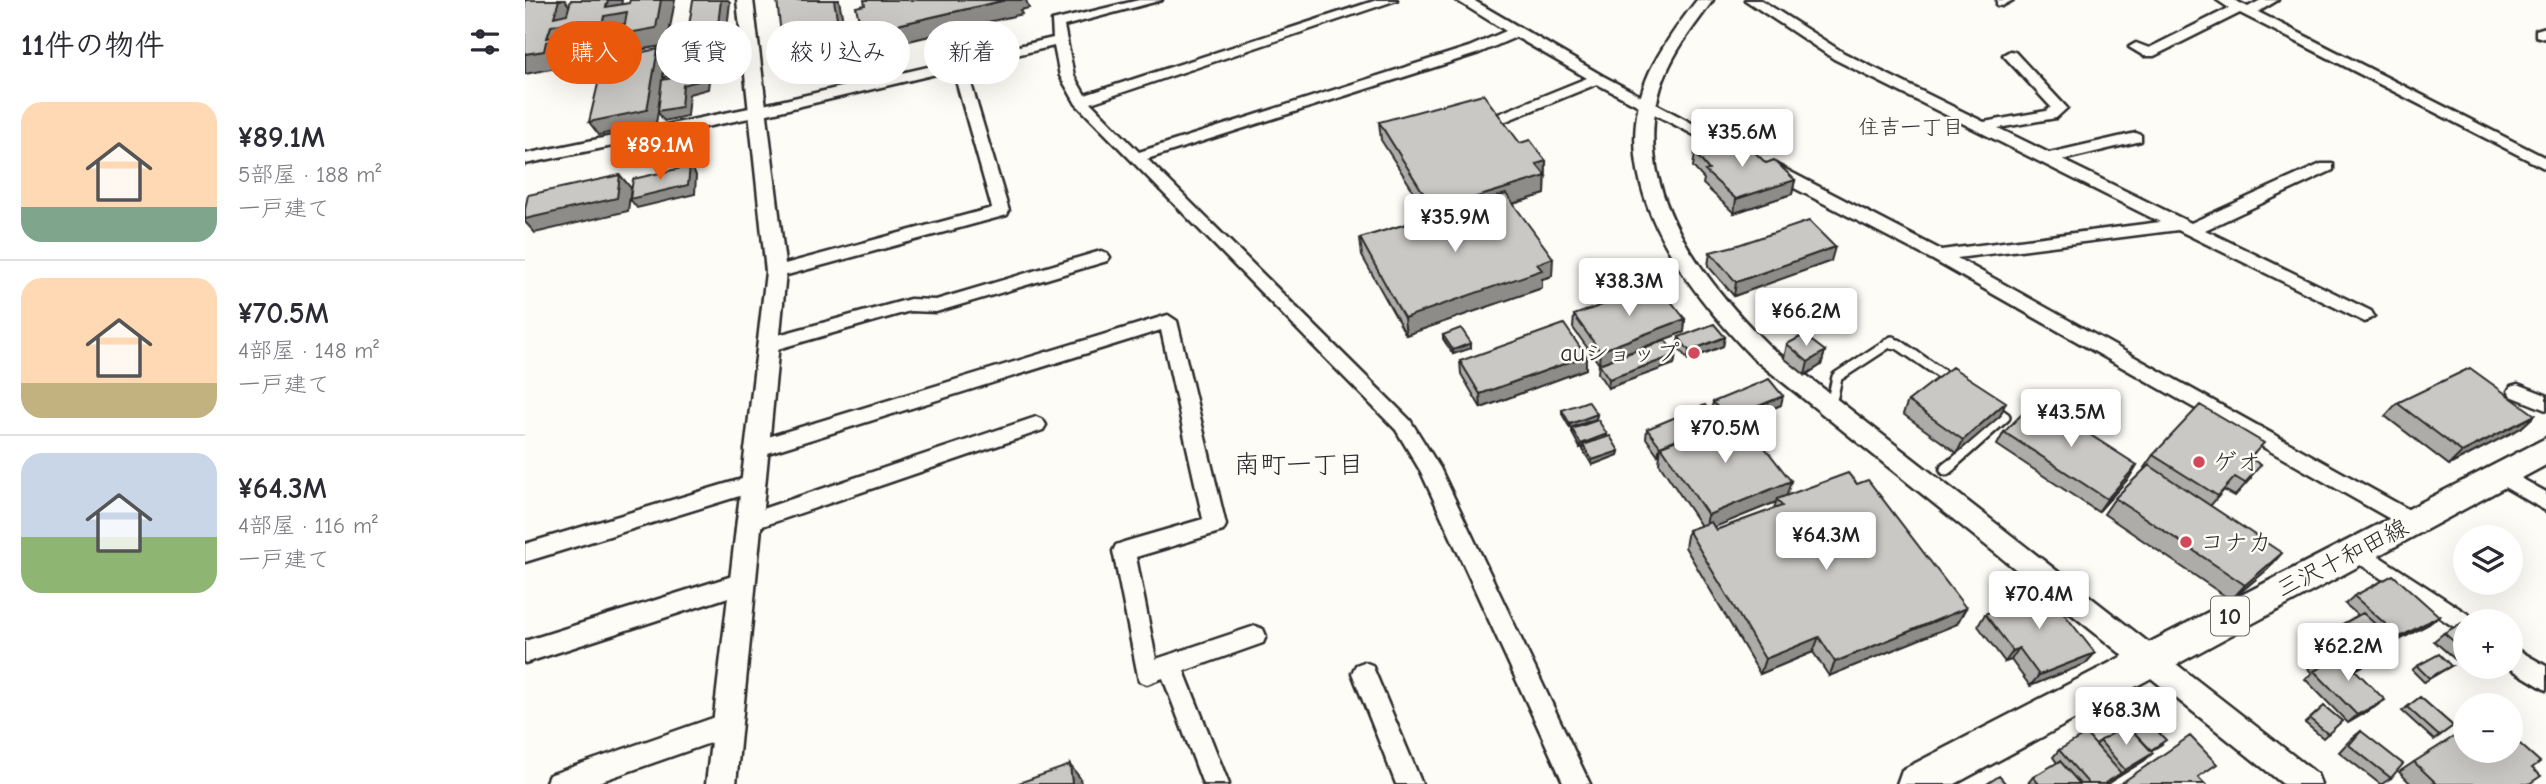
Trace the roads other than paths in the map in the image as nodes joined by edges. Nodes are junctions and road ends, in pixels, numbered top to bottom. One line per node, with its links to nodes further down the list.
1 (745, 0): 20 (street)
2 (1156, 0): 11 (street)
3 (1390, 0): 18 (street)
4 (1463, 0): 10 (street)
5 (1705, 0): 19 (street)
6 (1752, 0): 22 (street)
7 (2224, 0): 9 (street)
8 (2271, 0): 9 (street)
9 (2244, 10): 12 (street); 27 (street)
10 (1517, 31): 16 (street); 24 (street)
11 (1059, 41): 13 (street); 18 (street)
12 (2136, 47)
13 (1020, 50)
14 (2010, 55): 22 (street)
15 (924, 72): 20 (street)
16 (1598, 79): 19 (street); 21 (street)
17 (964, 84): 32 (street)
18 (1081, 101): 24 (street)
19 (1648, 105): 30 (street); 37 (street)
20 (759, 111): 25 (street); 32 (street)
21 (1501, 118)
22 (1979, 127): 26 (street)
23 (2136, 138): 26 (street)
24 (1138, 157): 66 (street)
25 (525, 159)
26 (2045, 159): 29 (street)
27 (2546, 164)
28 (2327, 167): 29 (street)
29 (2183, 228): 30 (street); 33 (street)
30 (1939, 256): 48 (street)
31 (1101, 257): 35 (street)
32 (776, 272): 35 (street)
33 (2365, 316)
34 (1888, 343): 34 (lane); 37 (lane)
35 (767, 345): 41 (street)
36 (2518, 391): 38 (street)
37 (1823, 403): 55 (street)
38 (2546, 403)
39 (1986, 404): 43 (lane)
40 (1036, 425): 47 (street)
41 (755, 449): 45 (street); 57 (street)
42 (2546, 450): 44 (main road, 三沢十和田線 / 10)
43 (1946, 469)
44 (2501, 475): 46 (street); 48 (main road, 三沢十和田線 / 10)
45 (752, 484): 47 (street); 50 (street)
46 (2546, 502)
47 (748, 522): 51 (street)
48 (2413, 522): 49 (main road, 三沢十和田線 / 10)
49 (2357, 551): 52 (street); 55 (main road, 三沢十和田線 / 10)
50 (525, 553)
51 (742, 583): 54 (street); 60 (street)
52 (2453, 616)
53 (1255, 636): 57 (street)
54 (525, 652)
55 (2149, 662): 61 (main road, 三沢十和田線 / 10); 67 (street)
56 (2523, 664): 59 (street)
57 (1170, 665): 64 (street)
58 (1364, 673): 65 (street)
59 (2546, 679)
60 (727, 725): 62 (street); 63 (street)
61 (1922, 783)
62 (558, 784)
63 (721, 784)
64 (1216, 784)
65 (1409, 784)
66 (1577, 784)
67 (2306, 784)

